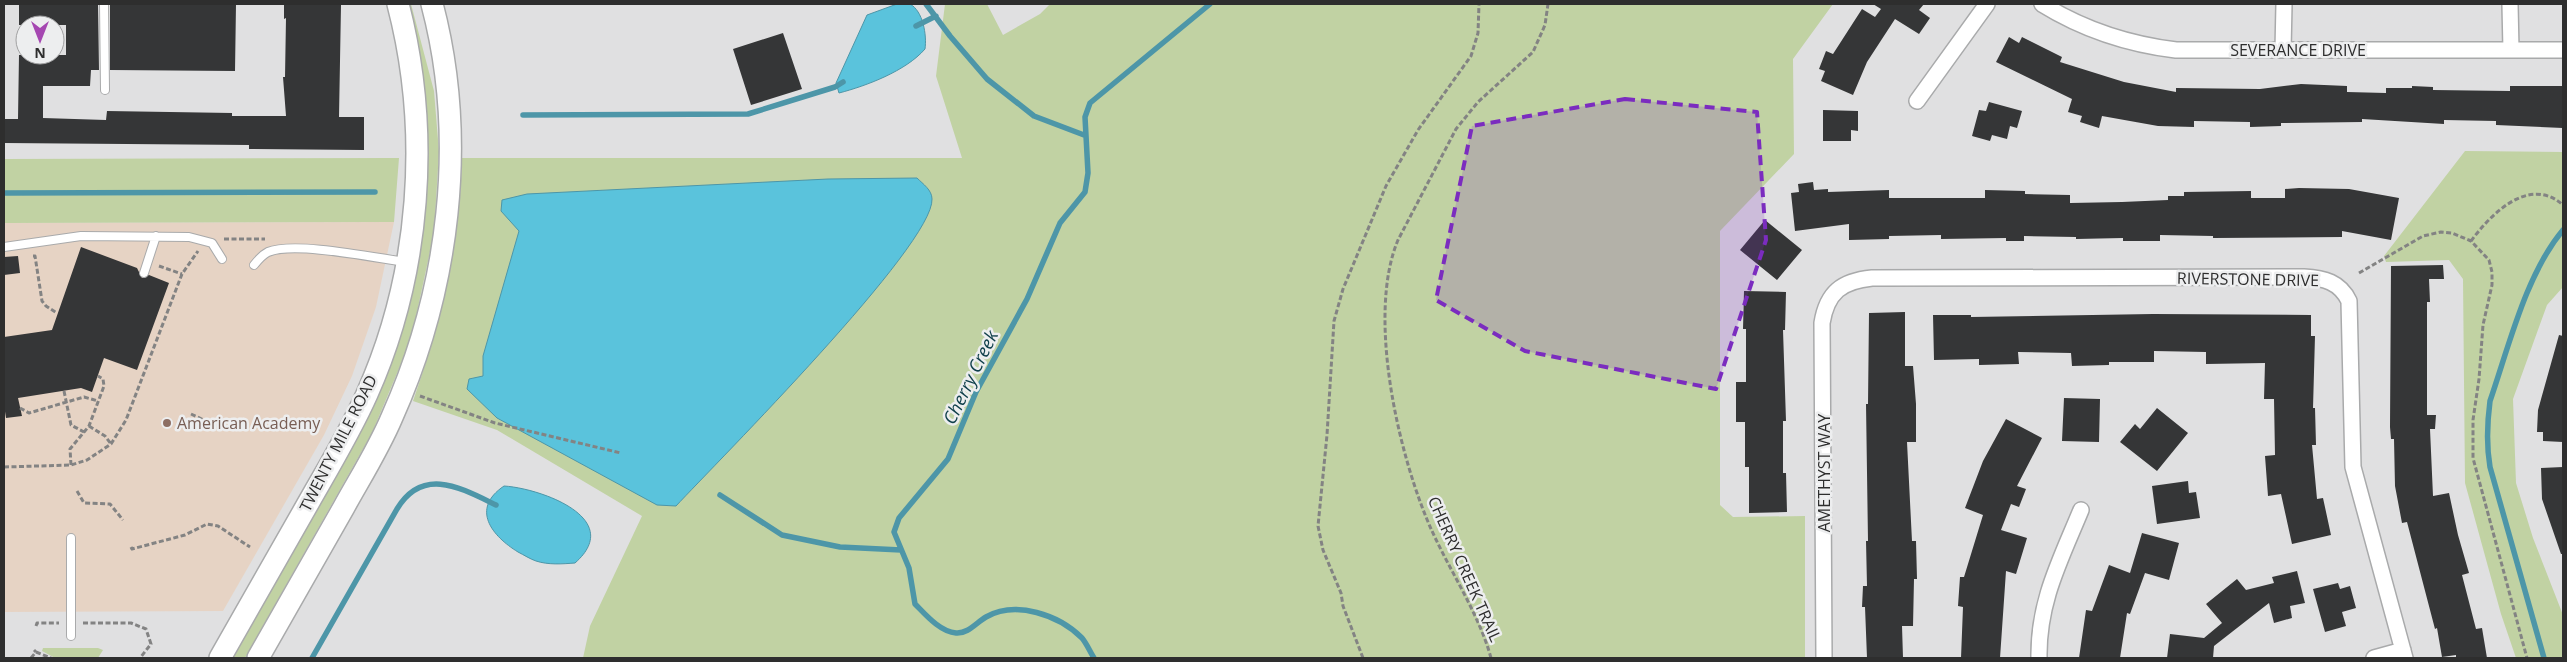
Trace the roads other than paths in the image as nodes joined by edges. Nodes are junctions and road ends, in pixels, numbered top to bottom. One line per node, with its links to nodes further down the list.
1 (104, 4): 11 (lane)
2 (398, 4): 16 (main road, TWENTY MILE ROAD)
3 (432, 4): 25 (main road, TWENTY MILE ROAD)
4 (1987, 4): 12 (street)
5 (2042, 4): 8 (street, SEVERANCE DRIVE)
6 (2284, 4): 8 (street)
7 (2510, 4): 9 (street)
8 (2283, 50): 9 (street, SEVERANCE DRIVE)
9 (2511, 50): 10 (street, SEVERANCE DRIVE)
10 (2563, 50)
11 (105, 90)
12 (1917, 101)
13 (156, 236): 14 (lane); 15 (lane); 18 (lane)
14 (4, 247)
15 (222, 259)
16 (408, 262): 17 (lane); 24 (main road, TWENTY MILE ROAD)
17 (254, 264)
18 (144, 273)
19 (1836, 291): 23 (street, RIVERSTONE DRIVE); 26 (street, AMETHYST WAY)
20 (2081, 510): 27 (street)
21 (71, 538): 22 (lane)
22 (71, 636)
23 (2404, 654): 28 (street)
24 (220, 658)
25 (258, 658)
26 (1824, 658)
27 (2039, 658)
28 (2374, 658)

